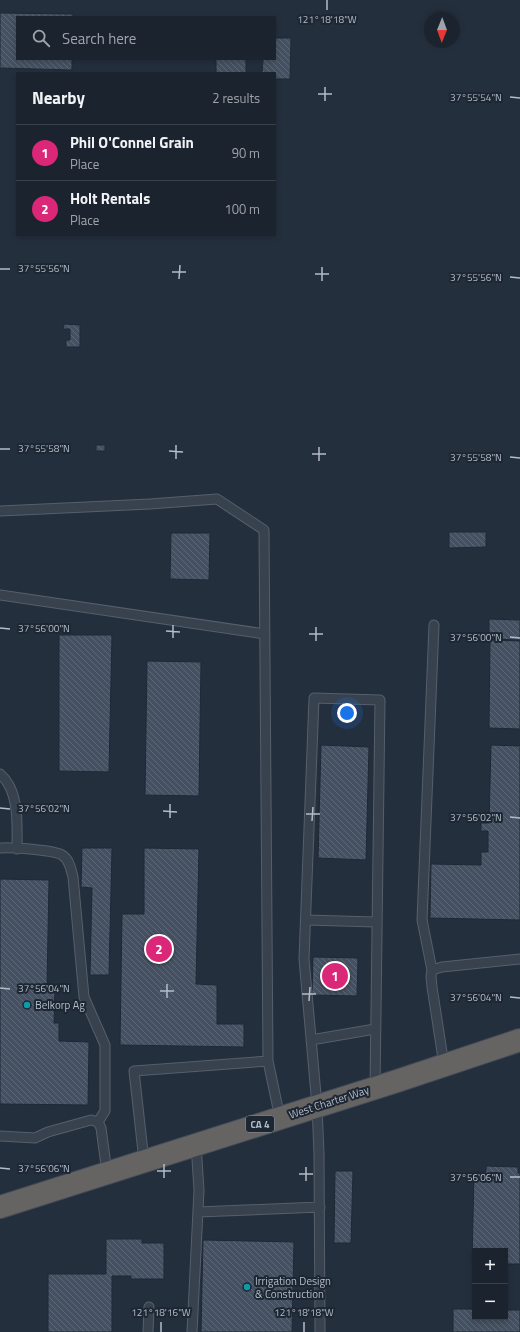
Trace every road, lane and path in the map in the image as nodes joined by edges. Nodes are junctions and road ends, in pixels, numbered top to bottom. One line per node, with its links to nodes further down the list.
1 (0, 510): 4 (lane)
2 (0, 595): 4 (lane)
3 (434, 625): 11 (lane)
4 (265, 634): 15 (lane)
5 (0, 774): 7 (lane)
6 (0, 848): 7 (lane)
7 (17, 849): 20 (lane)
8 (306, 920): 9 (lane); 9 (lane); 13 (lane)
9 (376, 922): 12 (lane)
10 (520, 959): 11 (lane)
11 (432, 970): 16 (lane)
12 (375, 1028): 13 (lane); 17 (lane)
13 (311, 1040): 18 (lane)
14 (520, 1040): 16 (highway, West Charter Way / CA 4)
15 (268, 1061): 19 (lane); 23 (lane)
16 (444, 1065): 17 (highway, West Charter Way / CA 4)
17 (374, 1088): 18 (highway, West Charter Way / CA 4)
18 (317, 1106): 19 (highway, West Charter Way / CA 4); 26 (lane)
19 (280, 1118): 22 (highway, West Charter Way / CA 4)
20 (98, 1122): 21 (lane); 24 (lane)
21 (0, 1136)
22 (196, 1144): 23 (highway, West Charter Way / CA 4); 27 (lane)
23 (144, 1161): 24 (highway, West Charter Way / CA 4)
24 (107, 1173): 25 (highway, West Charter Way / CA 4)
25 (0, 1207)
26 (320, 1207): 27 (lane); 31 (lane)
27 (198, 1212): 30 (lane)
28 (149, 1307): 29 (lane)
29 (148, 1332)
30 (192, 1332)
31 (320, 1332)

